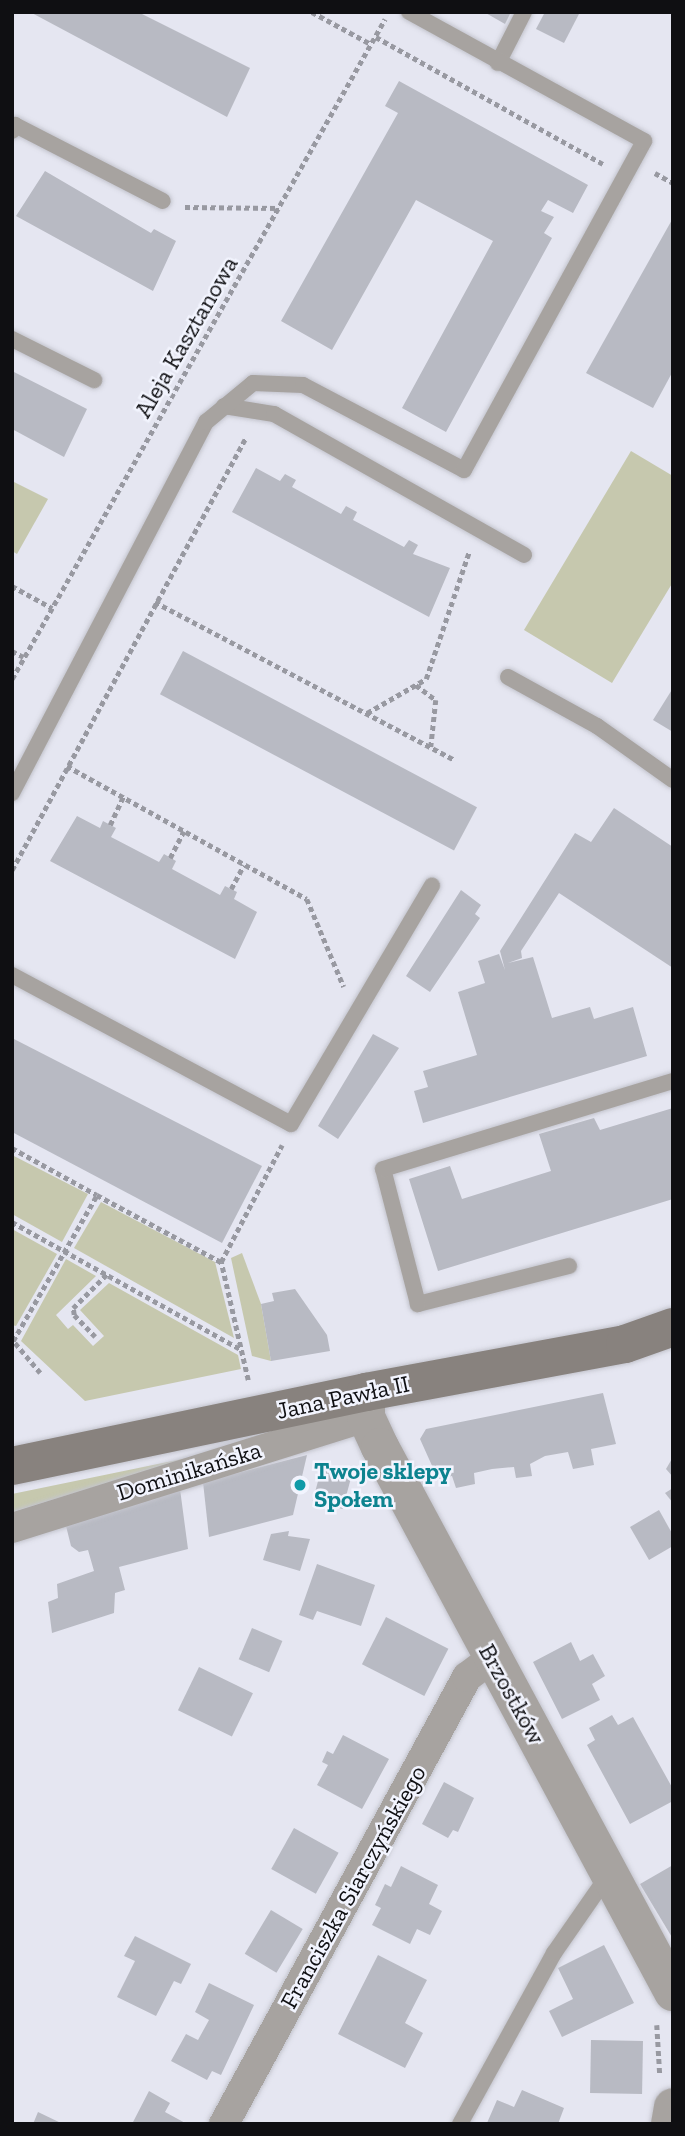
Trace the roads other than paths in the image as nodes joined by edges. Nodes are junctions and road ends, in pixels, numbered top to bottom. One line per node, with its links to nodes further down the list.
1 (409, 12): 3 (lane)
2 (524, 12): 3 (lane)
3 (498, 63): 8 (lane)
4 (12, 131): 5 (lane)
5 (163, 201)
6 (12, 338): 7 (lane)
7 (94, 380)
8 (224, 406): 9 (lane); 12 (lane)
9 (524, 555)
10 (508, 677): 11 (lane)
11 (673, 780)
12 (12, 793)
13 (432, 886): 14 (lane)
14 (12, 975)
15 (673, 1081): 16 (lane)
16 (569, 1266)
17 (673, 1327): 18 (main road, Jana Pawła II)
18 (366, 1404): 19 (main road, Jana Pawła II); 20 (street, Dominikańska); 21 (street, Brzostków)
19 (14, 1459)
20 (12, 1528)
21 (492, 1658): 22 (street, Brzostków); 25 (street, Franciszka Siarczyńskiego)
22 (610, 1872): 23 (street, Brzostków); 26 (lane)
23 (673, 1992)
24 (673, 2107): 27 (street)
25 (223, 2124)
26 (460, 2124)
27 (670, 2124)

